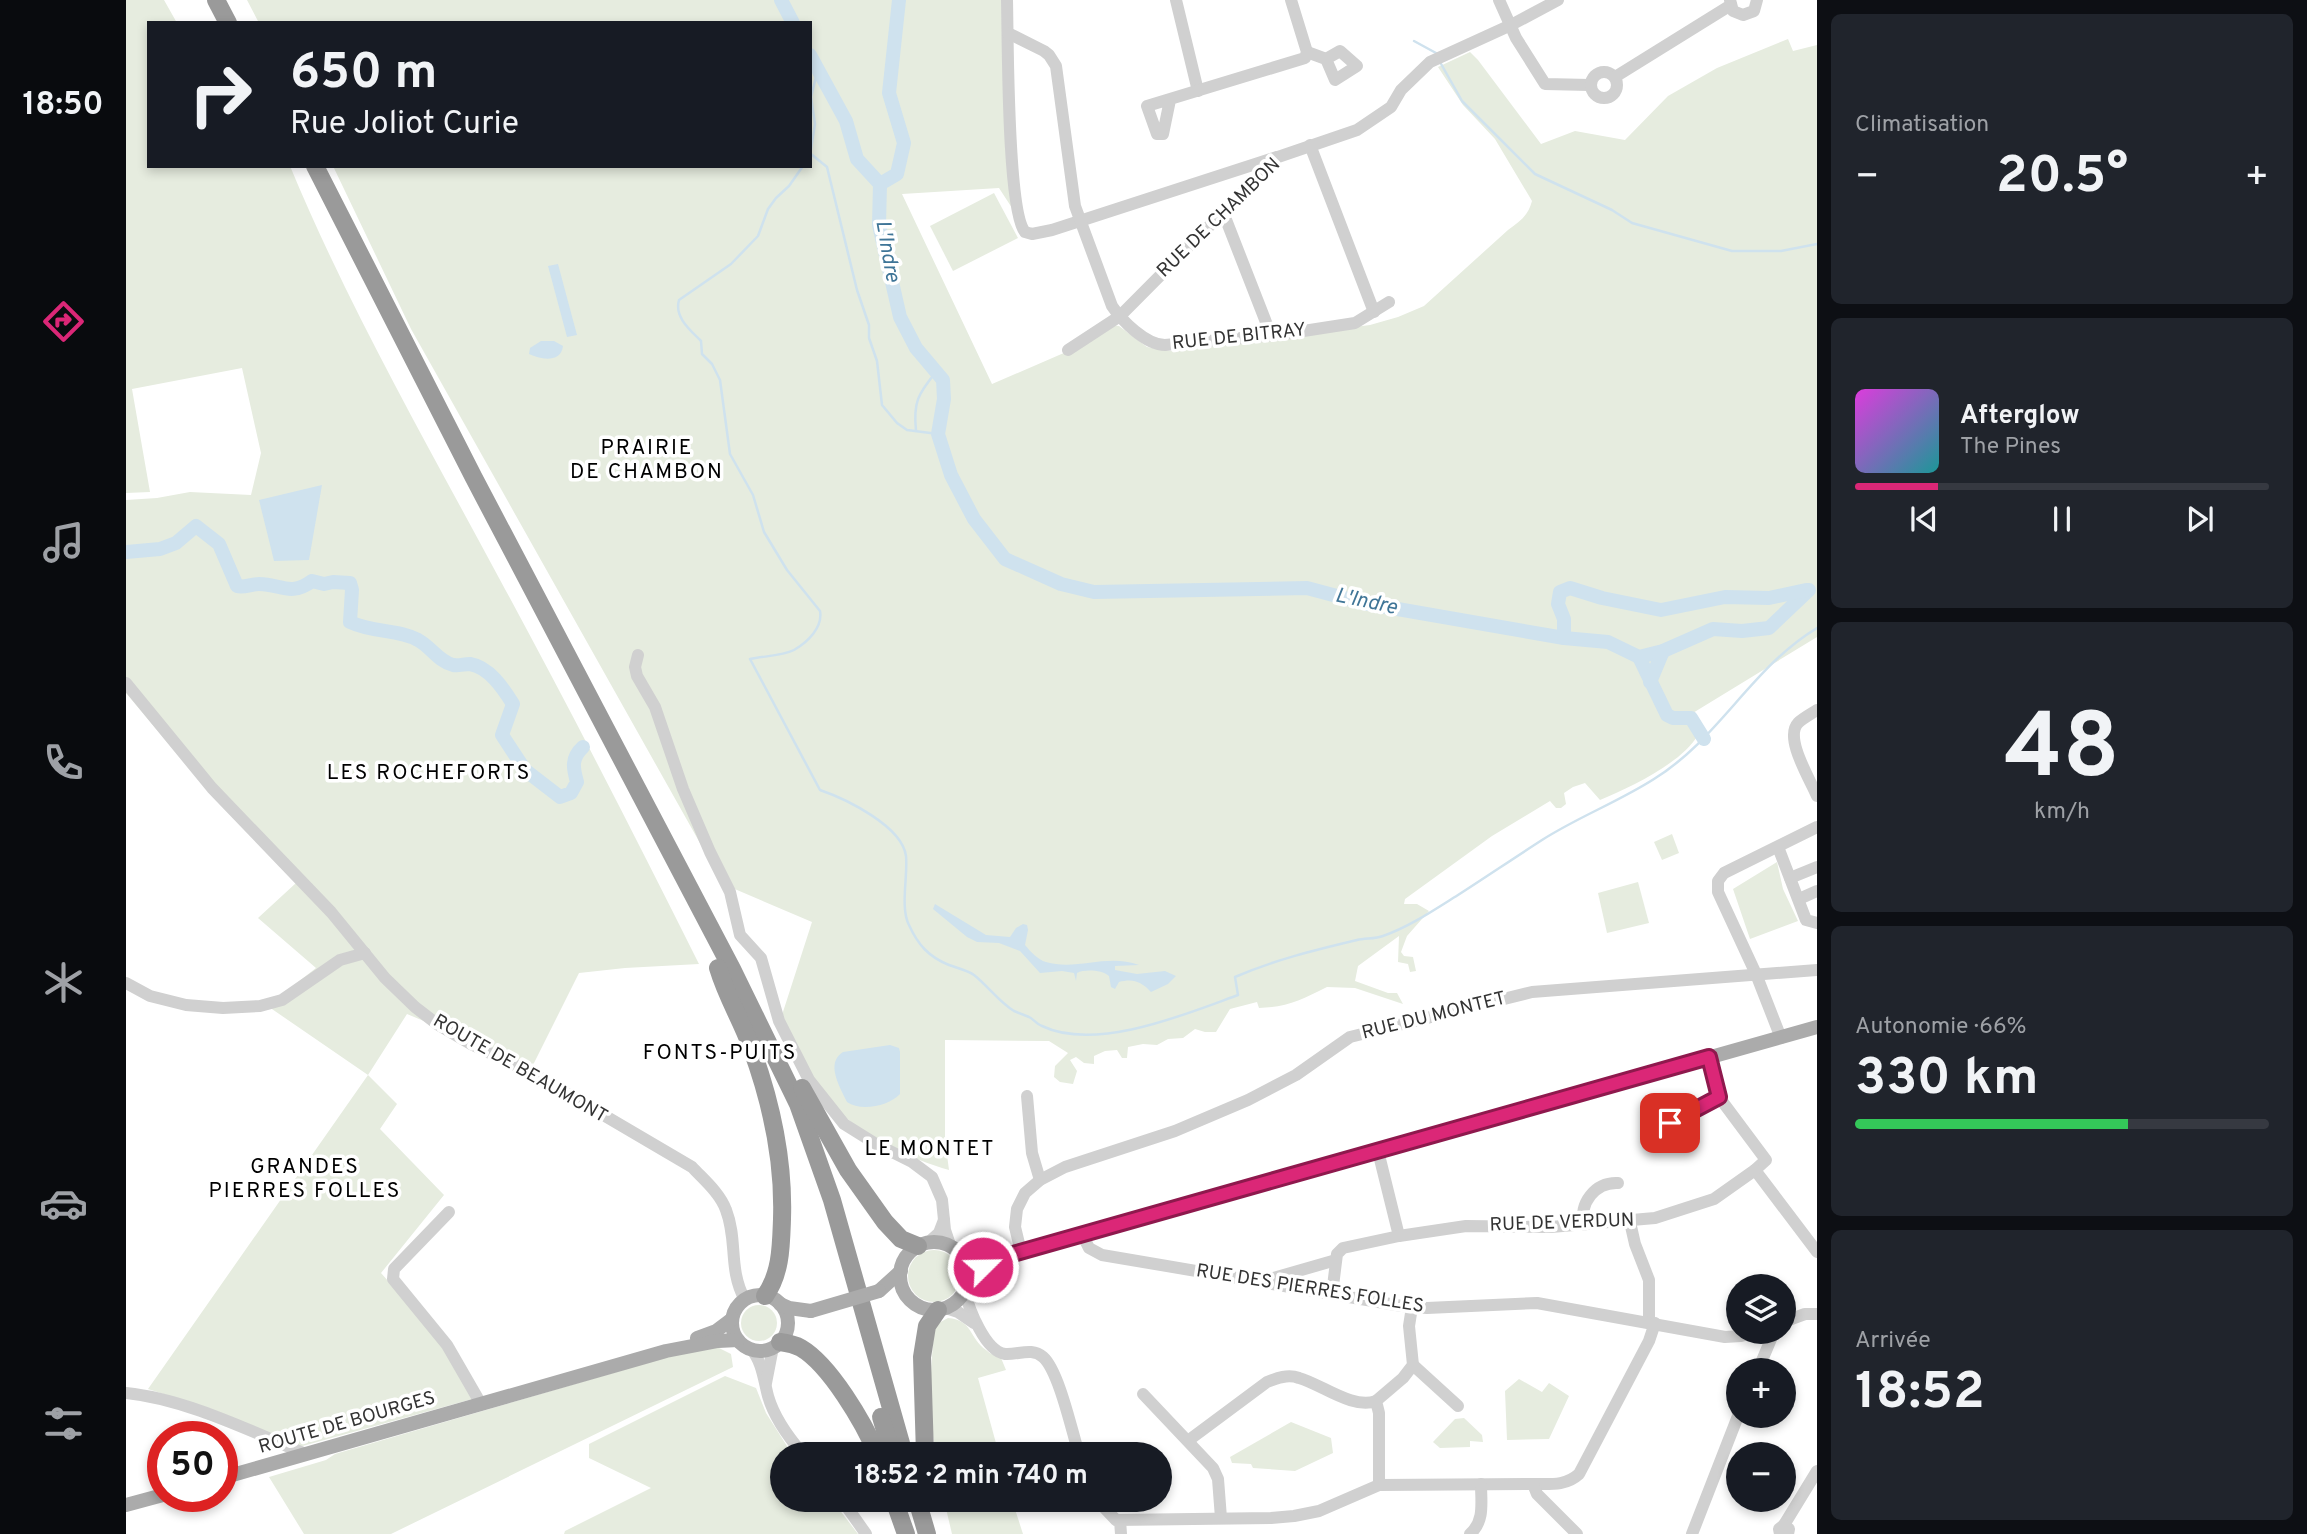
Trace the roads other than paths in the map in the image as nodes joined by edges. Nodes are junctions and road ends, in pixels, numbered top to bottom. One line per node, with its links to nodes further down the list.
1 (216, 0): 10 (highway)
2 (229, 0): 11 (highway)
3 (1007, 0): 13 (street)
4 (1176, 0): 18 (street)
5 (1292, 0): 14 (street)
6 (1499, 0): 12 (street)
7 (1558, 0): 12 (street, RUE DE CHAMBON)
8 (1757, 0): 9 (street)
9 (1730, 3): 16 (street)
10 (227, 21)
11 (240, 21)
12 (1511, 25): 17 (street); 20 (street, RUE DE CHAMBON)
13 (1008, 33): 25 (street, RUE DE BITRAY); 25 (street)
14 (1307, 52): 15 (street); 18 (street)
15 (1326, 59)
16 (1615, 77): 17 (street); 17 (street)
17 (1590, 85)
18 (1198, 91): 19 (street)
19 (1170, 100)
20 (1310, 145): 21 (street, RUE DE CHAMBON); 27 (street)
21 (1278, 157): 24 (street, RUE DE CHAMBON); 25 (street)
22 (303, 168): 43 (highway)
23 (316, 168): 47 (highway)
24 (1223, 212): 28 (street, RUE DE CHAMBON); 29 (street)
25 (1080, 221): 28 (street, RUE DE BITRAY)
26 (1389, 302): 27 (street, RUE DE BITRAY)
27 (1374, 312): 29 (street, RUE DE BITRAY)
28 (1120, 316): 29 (street, RUE DE BITRAY); 30 (street, RUE DE CHAMBON)
29 (1271, 335)
30 (1068, 350)
31 (638, 655): 59 (street)
32 (126, 683): 42 (street, ROUTE DE BEAUMONT)
33 (1817, 710): 34 (street)
34 (1817, 796)
35 (1817, 827): 36 (street)
36 (1778, 847): 38 (street); 45 (street)
37 (1817, 867): 38 (street)
38 (1790, 878): 40 (street)
39 (1817, 891): 40 (street)
40 (1799, 899): 41 (street)
41 (1817, 923)
42 (365, 953): 46 (street); 76 (street, ROUTE DE BEAUMONT)
43 (718, 968): 77 (highway); 102 (highway)
44 (1817, 970): 45 (street, RUE DU MONTET)
45 (1756, 974): 49 (street); 56 (street, RUE DU MONTET)
46 (126, 983)
47 (744, 994): 64 (highway); 103 (highway)
48 (1817, 1027): 49 (main road)
49 (1781, 1038): 50 (main road)
50 (1709, 1057): 52 (street); 54 (main road)
51 (1027, 1096): 56 (street)
52 (1719, 1097): 53 (street); 55 (street)
53 (1646, 1136)
54 (1378, 1151): 62 (main road); 63 (street)
55 (1755, 1170): 60 (street, RUE DE VERDUN); 67 (street)
56 (1040, 1180): 66 (street, RUE DU MONTET)
57 (1618, 1182): 61 (street)
58 (449, 1212): 96 (street)
59 (944, 1216): 64 (street); 65 (street)
60 (1630, 1222): 61 (street, RUE DE VERDUN); 84 (street)
61 (1584, 1225): 63 (street, RUE DE VERDUN)
62 (1082, 1234): 66 (main road); 71 (street, RUE DES PIERRES FOLLES)
63 (1399, 1236): 69 (street, RUE DE VERDUN)
64 (923, 1244): 65 (main road); 70 (main road)
65 (955, 1250): 68 (main road); 72 (main road)
66 (1021, 1252): 68 (main road)
67 (1817, 1252)
68 (999, 1258): 72 (main road)
69 (1336, 1260): 71 (street, RUE DE VERDUN); 74 (street)
70 (901, 1271): 73 (main road); 75 (main road)
71 (1260, 1282): 74 (street, RUE DES PIERRES FOLLES)
72 (966, 1287): 79 (main road); 85 (street)
73 (879, 1291): 75 (main road); 80 (main road, bridge)
74 (1332, 1294): 78 (street, RUE DES PIERRES FOLLES)
75 (907, 1296): 79 (main road)
76 (745, 1300): 77 (main road); 83 (main road)
77 (772, 1300): 80 (main road); 88 (main road)
78 (1412, 1307): 84 (street, RUE DES PIERRES FOLLES); 91 (street)
79 (942, 1309): 85 (street); 104 (highway)
80 (811, 1311): 88 (main road)
81 (1817, 1314): 82 (street)
82 (1796, 1317)
83 (732, 1319): 87 (main road); 90 (main road)
84 (1652, 1323): 86 (street, RUE DES PIERRES FOLLES); 109 (street)
85 (977, 1325): 105 (street)
86 (1726, 1336)
87 (738, 1340): 89 (main road); 90 (main road)
88 (780, 1340): 89 (main road); 92 (street); 101 (highway)
89 (751, 1349): 92 (street)
90 (666, 1351): 96 (main road, ROUTE DE BOURGES)
91 (1413, 1366): 95 (street); 97 (street)
92 (766, 1383): 100 (street)
93 (126, 1393): 106 (street)
94 (1143, 1394): 99 (street)
95 (1376, 1401): 99 (street); 110 (street)
96 (481, 1404): 106 (main road, ROUTE DE BOURGES)
97 (1458, 1406)
98 (1733, 1428): 131 (street)
99 (1189, 1440): 120 (street)
100 (794, 1442)
101 (871, 1442)
102 (889, 1442)
103 (901, 1442)
104 (925, 1442)
105 (1075, 1442)
106 (306, 1454): 108 (main road, ROUTE DE BOURGES)
107 (1817, 1471): 122 (street)
108 (238, 1473)
109 (1533, 1484): 111 (street); 130 (street)
110 (1378, 1485): 111 (street); 120 (street)
111 (1481, 1485): 129 (street)
112 (147, 1499): 113 (main road)
113 (126, 1505)
114 (850, 1512): 123 (street)
115 (898, 1512): 124 (highway)
116 (908, 1512): 125 (highway)
117 (921, 1512): 126 (highway)
118 (932, 1512): 127 (highway)
119 (1110, 1512): 121 (street)
120 (1221, 1518): 121 (street)
121 (1117, 1519): 128 (street)
122 (1784, 1533)
123 (866, 1534)
124 (906, 1534)
125 (914, 1534)
126 (927, 1534)
127 (937, 1534)
128 (1121, 1534)
129 (1470, 1534)
130 (1577, 1534)
131 (1692, 1534)

